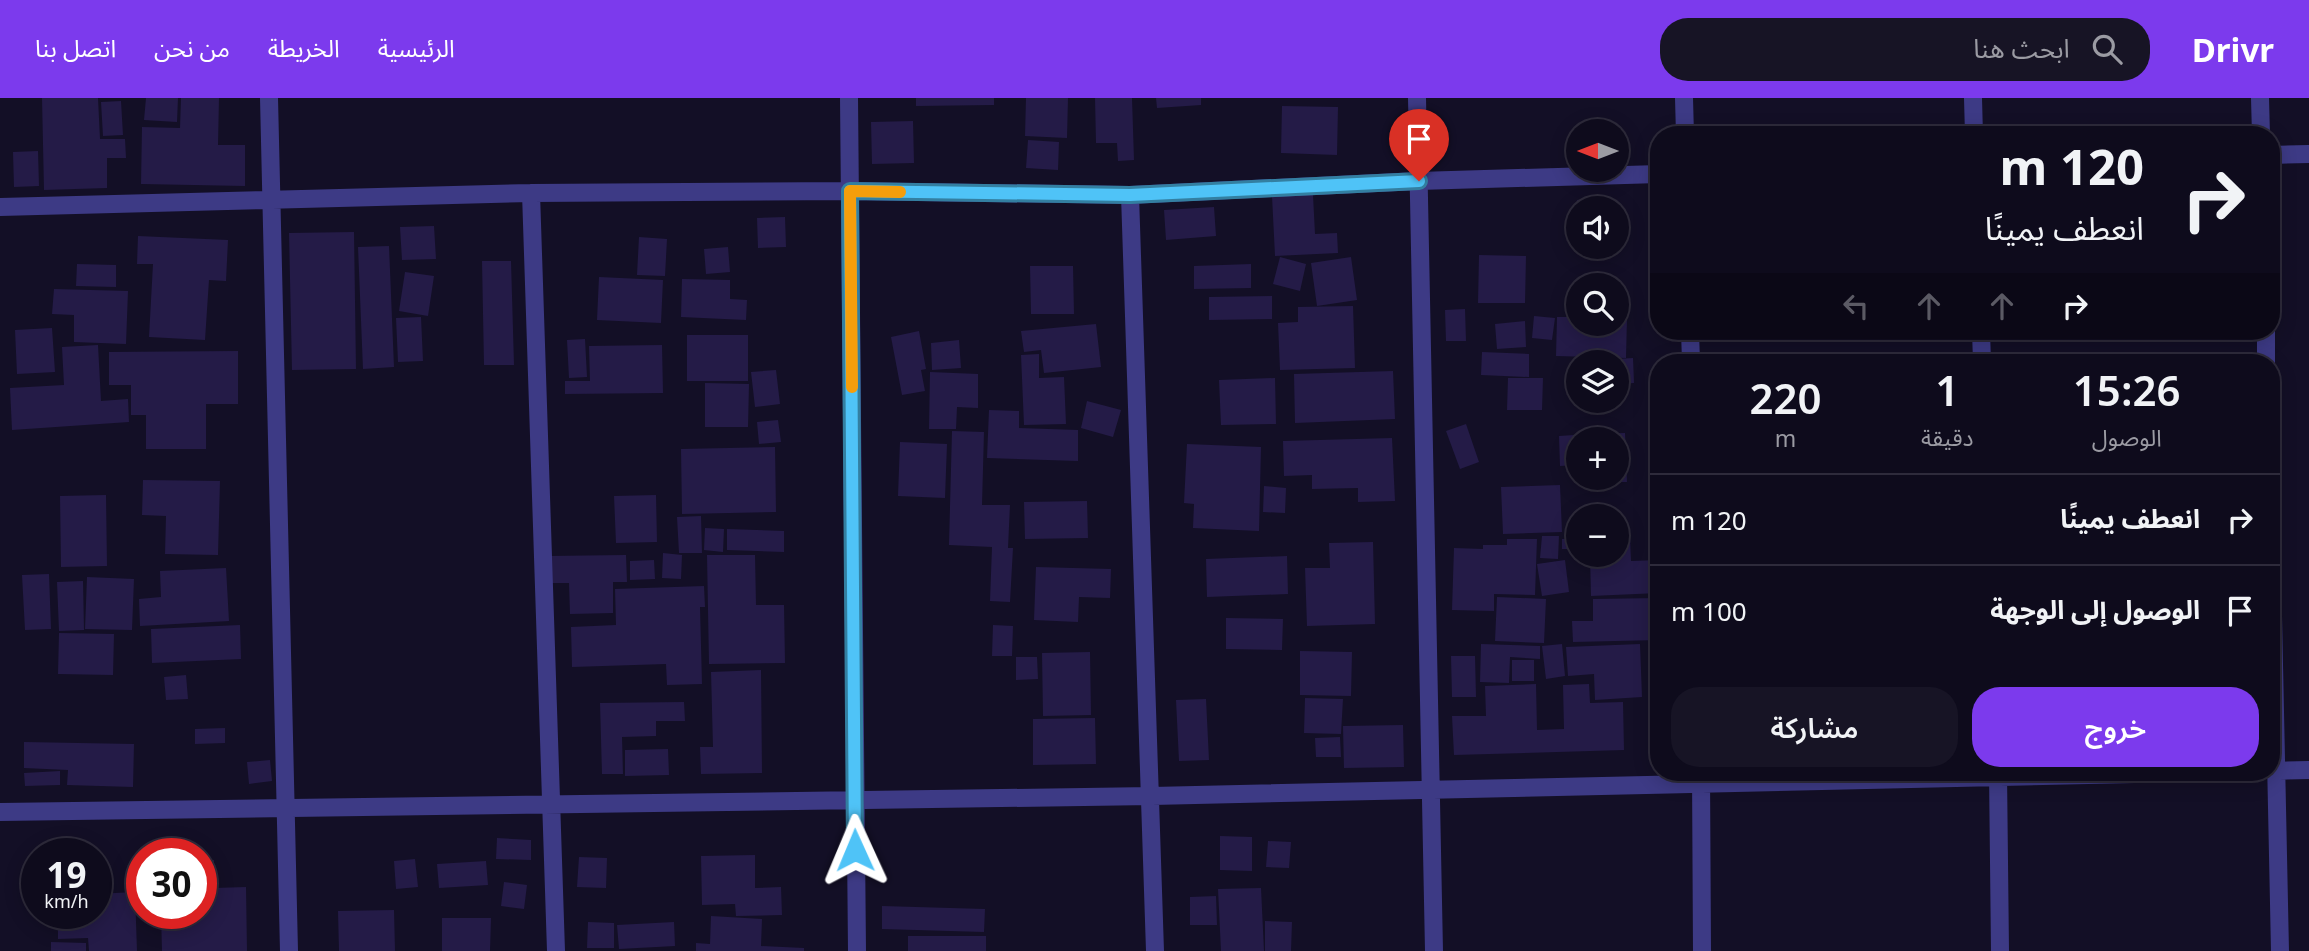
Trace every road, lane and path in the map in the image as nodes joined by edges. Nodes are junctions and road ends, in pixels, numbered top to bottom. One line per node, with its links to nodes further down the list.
1 (269, 98): 17 (street)
2 (849, 98): 14 (street)
3 (1417, 98): 13 (street)
4 (1684, 98): 7 (street)
5 (1973, 98): 8 (street)
6 (2260, 98): 9 (street)
7 (1685, 126)
8 (1974, 126)
9 (2261, 126)
10 (2309, 154): 11 (street)
11 (2280, 155)
12 (1650, 174): 13 (street)
13 (1419, 181): 16 (street); 25 (street)
14 (850, 191): 15 (street); 16 (street); 27 (street)
15 (531, 193): 17 (street); 28 (street)
16 (1130, 195): 26 (street)
17 (271, 200): 18 (street); 29 (street)
18 (0, 207)
19 (2280, 771): 20 (street)
20 (2309, 771)
21 (1650, 780): 25 (street)
22 (1701, 781): 36 (street)
23 (1998, 781): 37 (street)
24 (2274, 781): 38 (street)
25 (1432, 789): 26 (street); 35 (street)
26 (1152, 796): 27 (street); 34 (street)
27 (854, 800): 28 (street); 33 (street)
28 (553, 804): 29 (street); 32 (street)
29 (286, 810): 30 (street); 31 (street)
30 (0, 812)
31 (289, 951)
32 (556, 951)
33 (857, 951)
34 (1155, 951)
35 (1434, 951)
36 (1702, 951)
37 (2000, 951)
38 (2280, 951)

